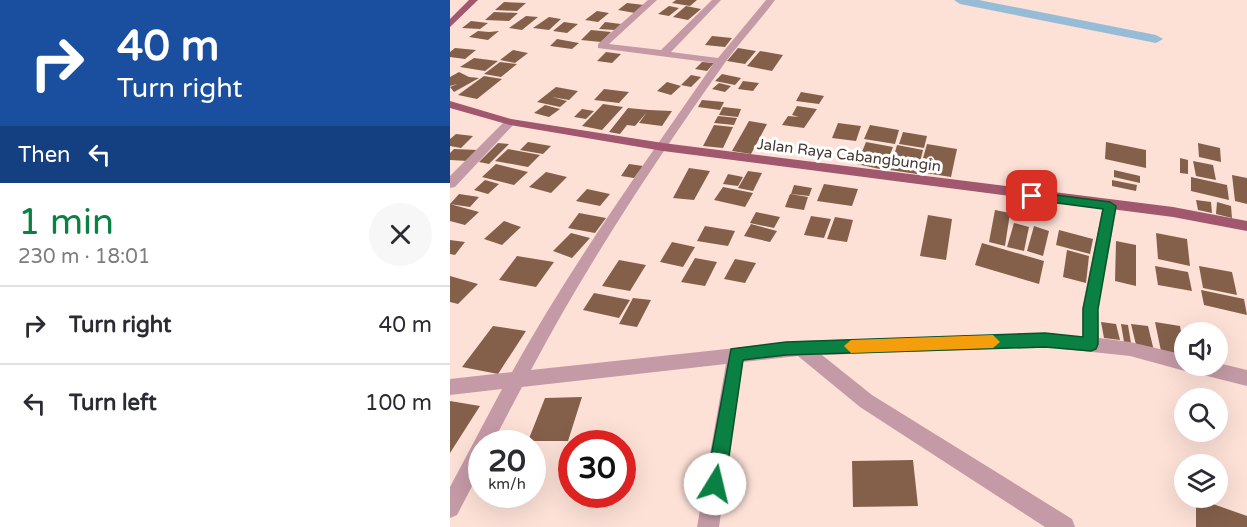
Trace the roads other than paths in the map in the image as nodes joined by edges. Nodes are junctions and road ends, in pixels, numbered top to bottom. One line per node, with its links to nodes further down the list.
1 (474, 0): 5 (main road)
2 (652, 0): 6 (street)
3 (717, 0): 6 (street)
4 (771, 0): 7 (street)
5 (450, 24)
6 (662, 55): 7 (street)
7 (721, 61): 10 (street)
8 (450, 104): 9 (main road, Jalan Raya Cabangbungin)
9 (510, 122): 10 (main road, Jalan Raya Cabangbungin); 11 (street)
10 (663, 147): 12 (main road, Jalan Raya Cabangbungin); 20 (street)
11 (450, 184)
12 (1110, 206): 13 (main road, Jalan Raya Cabangbungin); 14 (street)
13 (1247, 226)
14 (1091, 344): 15 (street); 17 (street)
15 (801, 348): 16 (street); 26 (street)
16 (736, 354): 20 (street); 25 (street)
17 (1174, 360)
18 (1228, 373): 19 (street)
19 (1247, 378)
20 (518, 380): 21 (street); 22 (street)
21 (450, 387)
22 (490, 430)
23 (468, 472): 24 (street)
24 (450, 508)
25 (708, 527)
26 (1064, 527)

